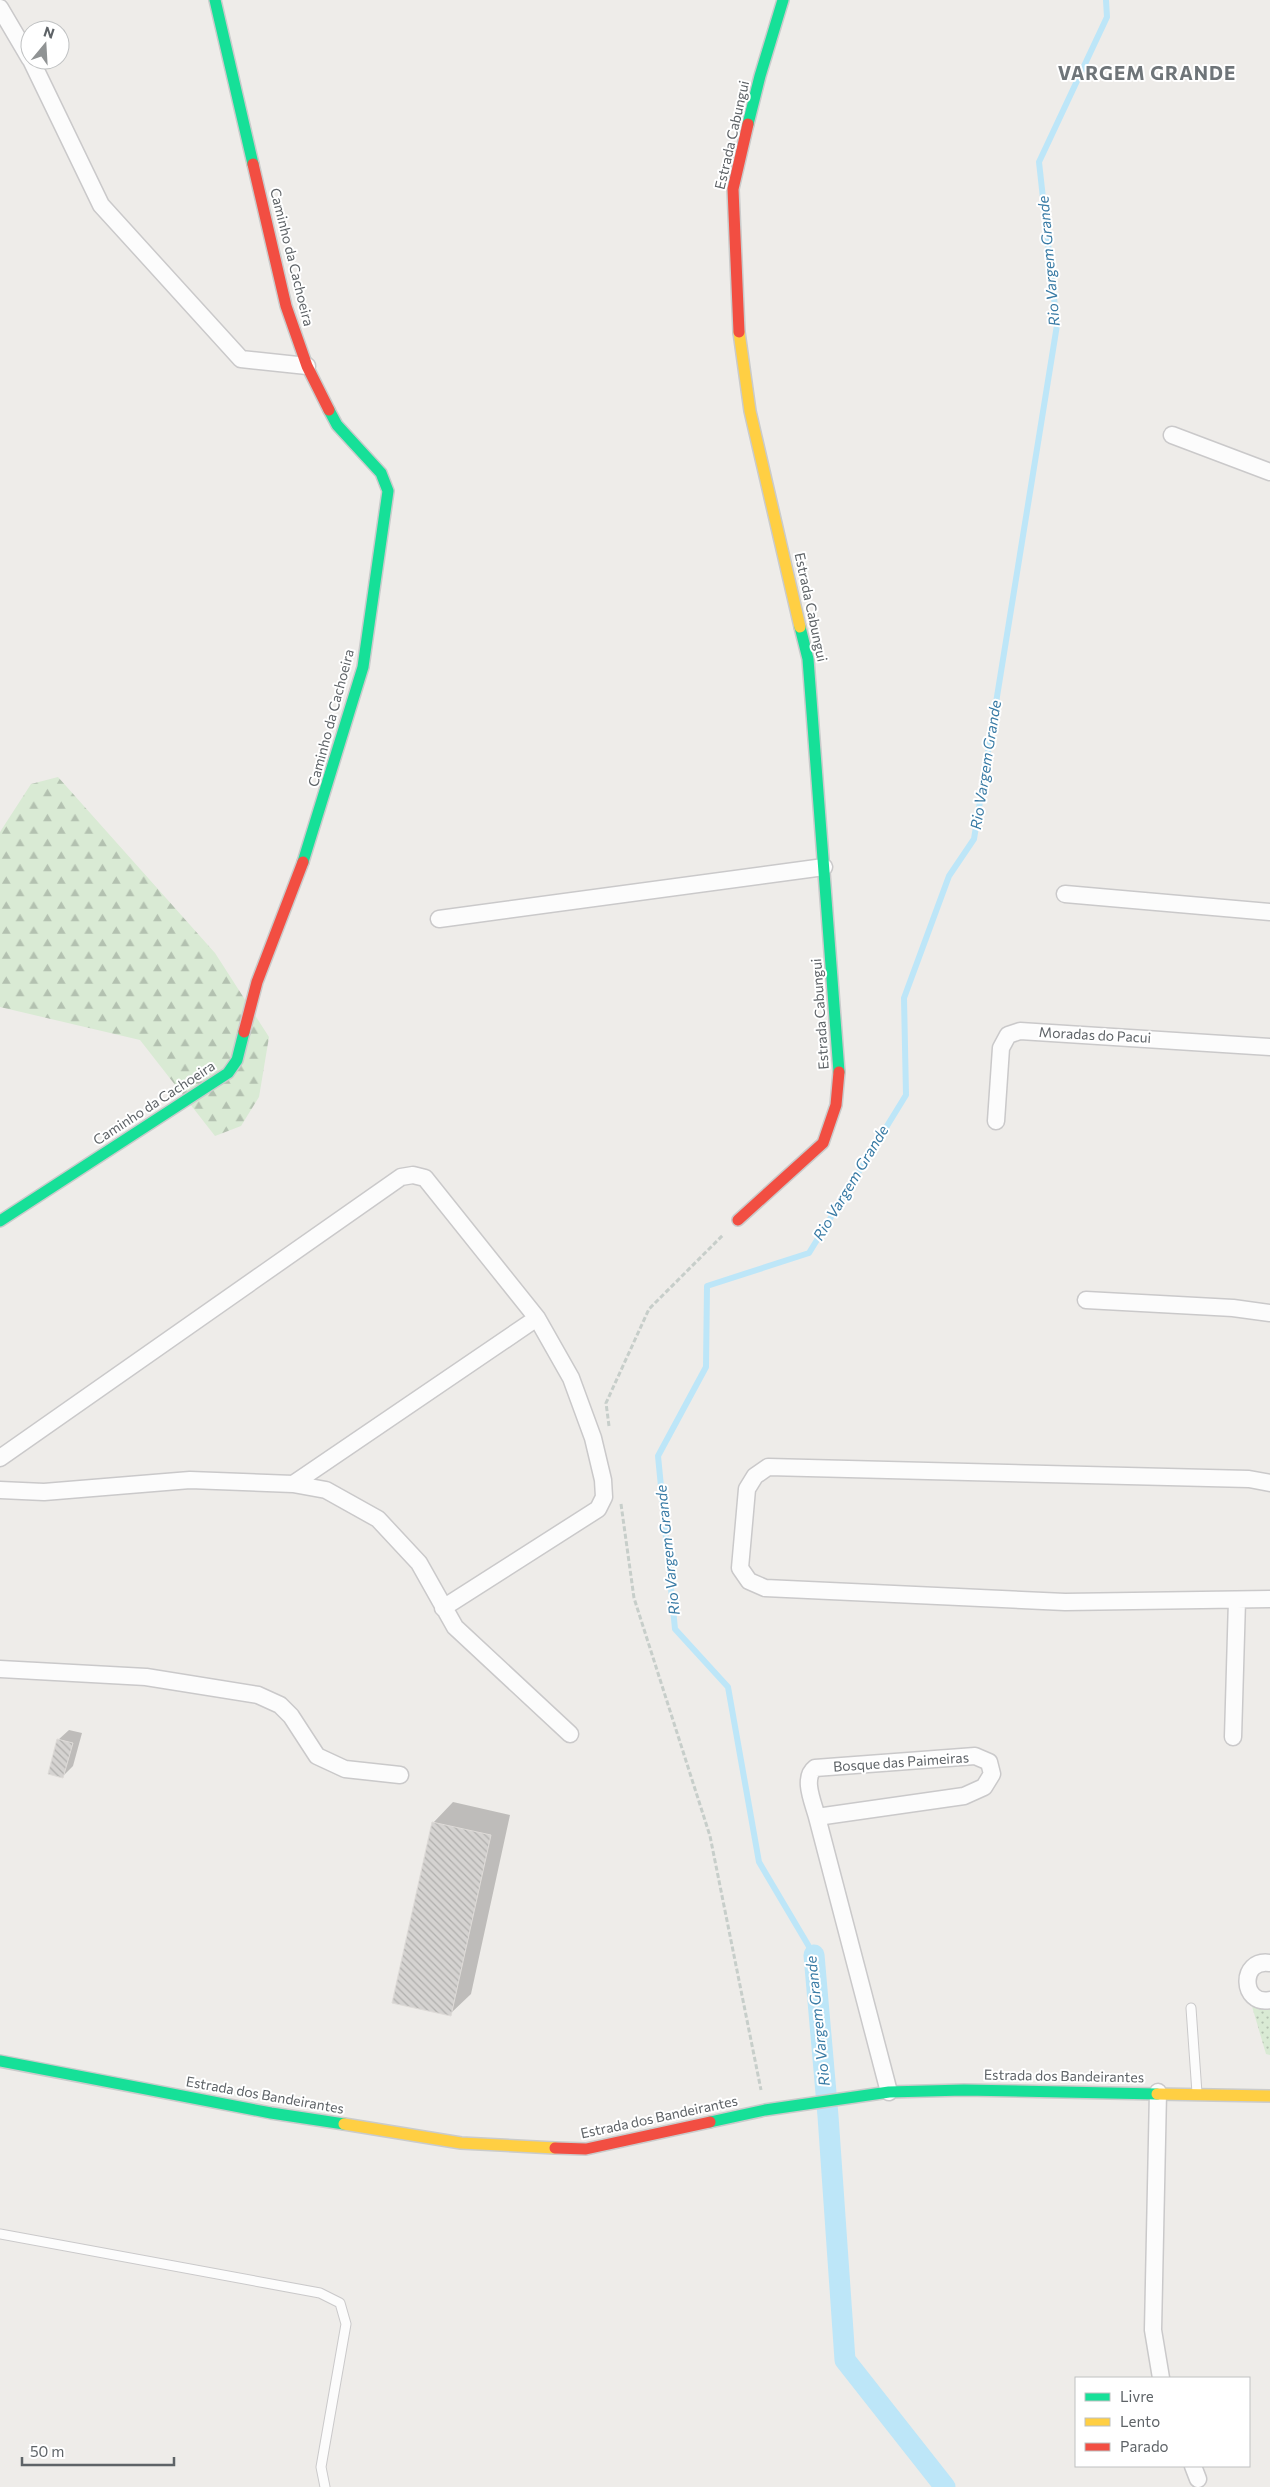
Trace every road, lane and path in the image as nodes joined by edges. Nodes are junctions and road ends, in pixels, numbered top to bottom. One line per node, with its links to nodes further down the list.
1 (215, 0): 6 (street, Caminho da Cachoeira)
2 (783, 0): 9 (street, Estrada Cabungui)
3 (0, 8): 4 (street)
4 (20, 42)
5 (35, 70): 6 (street)
6 (306, 366): 16 (street, Caminho da Cachoeira)
7 (1172, 435): 8 (street)
8 (1270, 472)
9 (824, 868): 12 (street); 15 (street, Estrada Cabungui)
10 (1065, 894): 11 (street)
11 (1270, 912)
12 (439, 919)
13 (1270, 1047): 14 (street, Moradas do Pacui)
14 (996, 1121)
15 (738, 1220): 20 (path)
16 (0, 1221)
17 (1086, 1300): 18 (street)
18 (1270, 1313)
19 (537, 1318): 21 (street); 23 (street); 28 (street)
20 (610, 1432)
21 (0, 1458)
22 (1270, 1482): 27 (street)
23 (293, 1484): 24 (street); 28 (street)
24 (0, 1490)
25 (620, 1501): 42 (path)
26 (1270, 1599): 27 (street)
27 (1237, 1600): 31 (street)
28 (443, 1608): 30 (street)
29 (0, 1670): 32 (street)
30 (570, 1734)
31 (1233, 1737)
32 (400, 1776)
33 (817, 1817): 33 (street, Bosque das Paimeiras); 38 (street, Bosque das Paimeiras)
34 (1270, 1963): 35 (street)
35 (1270, 2000)
36 (1191, 2008): 40 (lane)
37 (0, 2060): 42 (street, Estrada dos Bandeirantes)
38 (889, 2092): 39 (street, Estrada dos Bandeirantes); 42 (street, Estrada dos Bandeirantes)
39 (1158, 2092): 40 (street, Estrada dos Bandeirantes); 44 (street)
40 (1197, 2093): 41 (street, Estrada dos Bandeirantes)
41 (1270, 2096)
42 (765, 2110)
43 (0, 2234): 45 (lane)
44 (1161, 2377)
45 (325, 2487)

